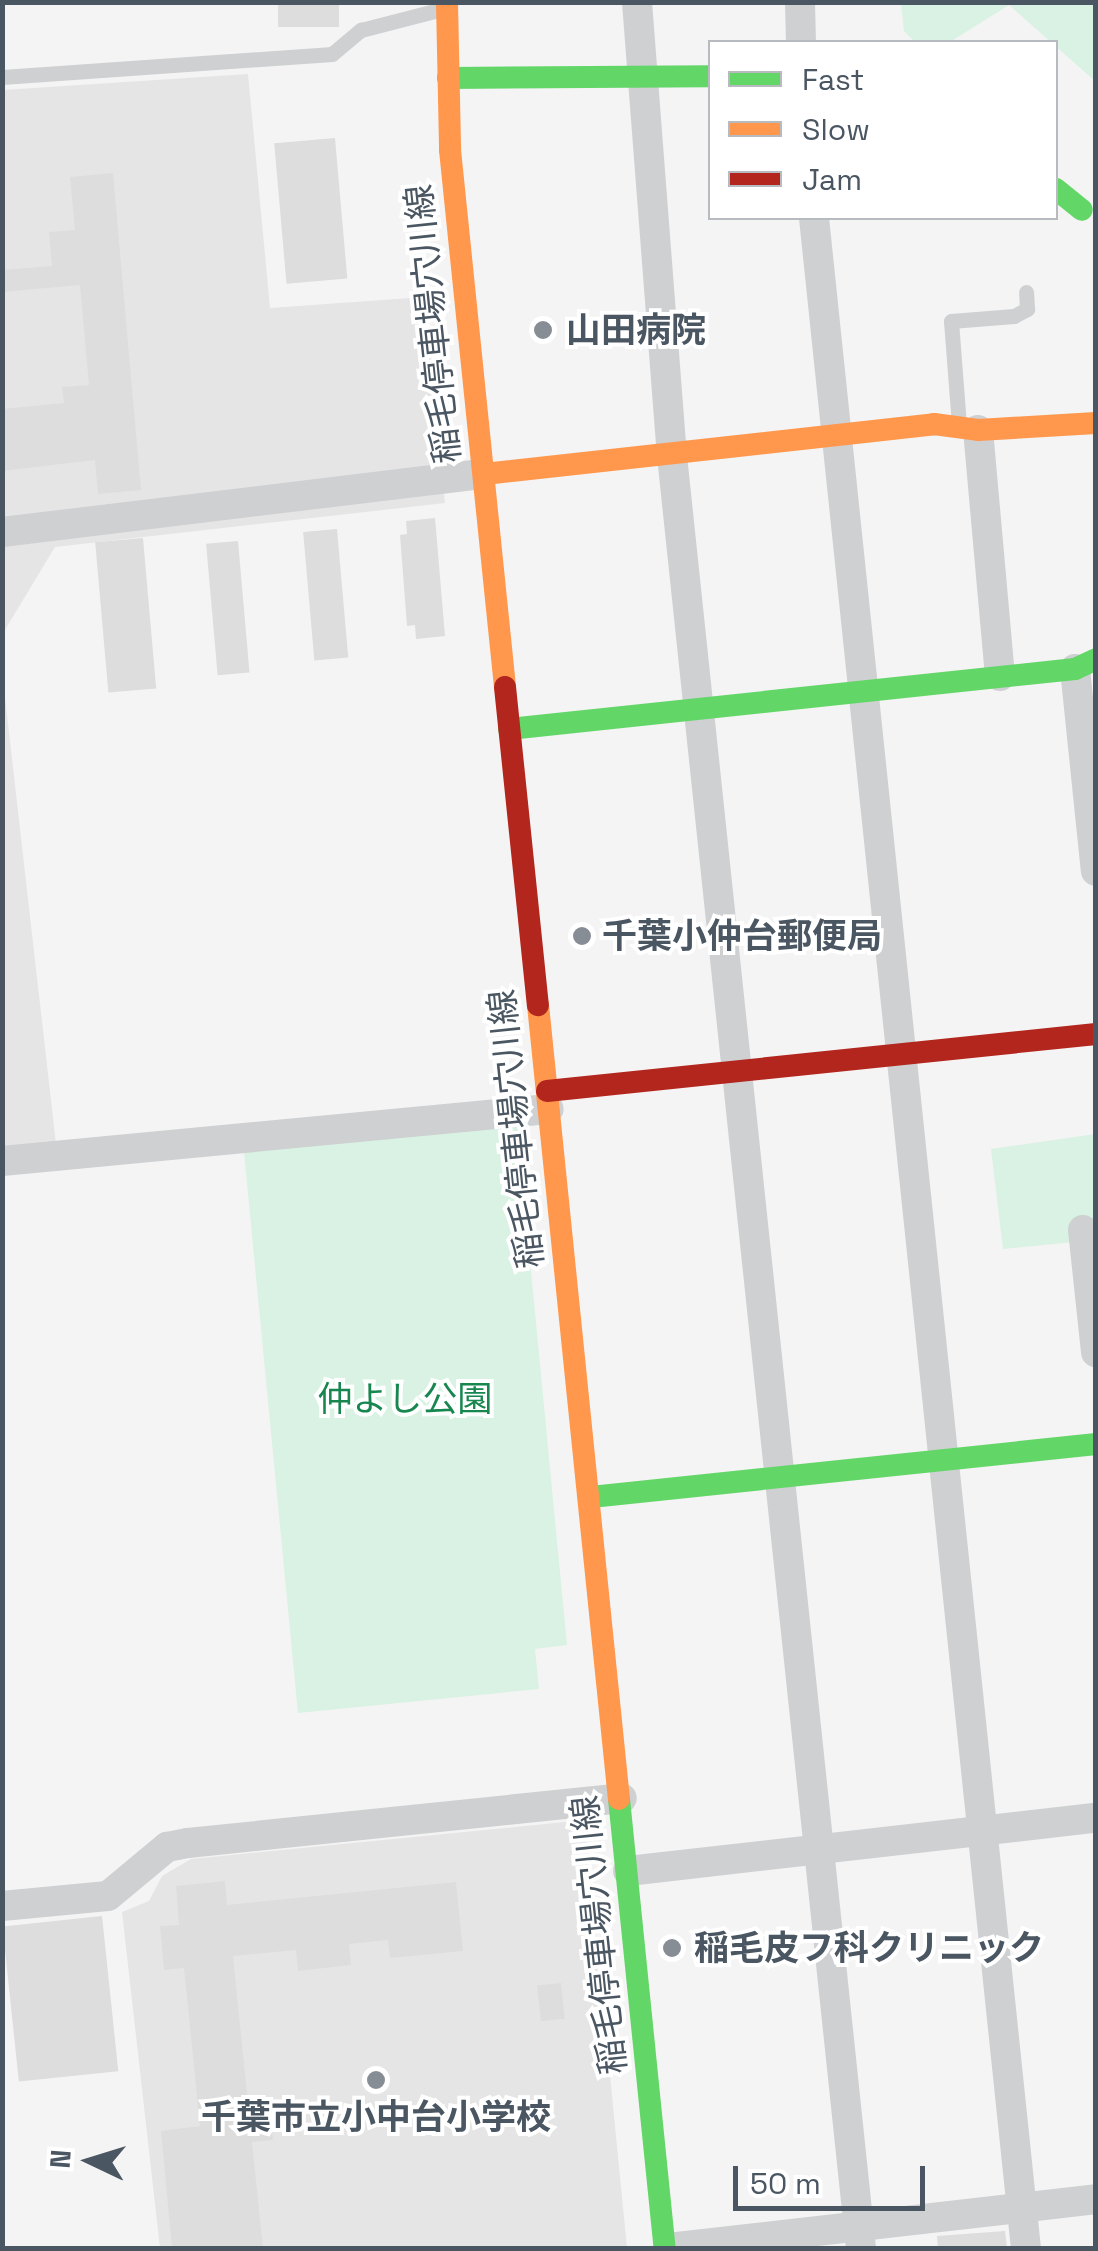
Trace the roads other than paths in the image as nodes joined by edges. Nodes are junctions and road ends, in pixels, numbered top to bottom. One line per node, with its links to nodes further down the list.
1 (637, 2): 7 (street)
2 (800, 2): 4 (street)
3 (447, 5): 6 (lane); 8 (street, 稲毛停車場穴川線)
4 (801, 40)
5 (708, 76): 7 (street)
6 (2, 77)
7 (638, 77): 8 (street); 16 (street)
8 (448, 78): 17 (street, 稲毛停車場穴川線)
9 (1058, 191): 10 (street)
10 (1082, 210)
11 (814, 220): 15 (street)
12 (1026, 292): 14 (lane)
13 (1096, 423): 14 (street)
14 (968, 427): 15 (street); 20 (street)
15 (834, 438): 16 (street); 21 (street)
16 (672, 456): 17 (street); 22 (street)
17 (484, 474): 18 (street); 23 (street, 稲毛停車場穴川線)
18 (2, 532)
19 (1085, 664): 20 (street); 24 (street)
20 (1000, 676): 21 (street)
21 (860, 690): 22 (street); 26 (street)
22 (698, 708): 23 (street); 27 (street)
23 (508, 729): 28 (street, 稲毛停車場穴川線)
24 (1096, 872)
25 (1096, 1034): 26 (street)
26 (899, 1053): 27 (street); 33 (street)
27 (736, 1068): 28 (street); 34 (street)
28 (548, 1100): 29 (street); 35 (street, 稲毛停車場穴川線)
29 (2, 1161)
30 (1083, 1230): 31 (street)
31 (1096, 1352)
32 (1096, 1444): 33 (street)
33 (942, 1460): 34 (street); 38 (street)
34 (780, 1477): 35 (street); 39 (street)
35 (590, 1497): 36 (street, 稲毛停車場穴川線)
36 (622, 1798): 40 (street, 稲毛停車場穴川線); 41 (street)
37 (1096, 1818): 38 (street)
38 (982, 1831): 39 (street); 43 (street)
39 (819, 1850): 40 (street); 44 (street)
40 (628, 1871): 45 (street, 稲毛停車場穴川線)
41 (2, 1906)
42 (1096, 2200): 43 (street)
43 (1022, 2209): 44 (street); 46 (street)
44 (860, 2238): 45 (street)
45 (666, 2248)
46 (1026, 2248)

